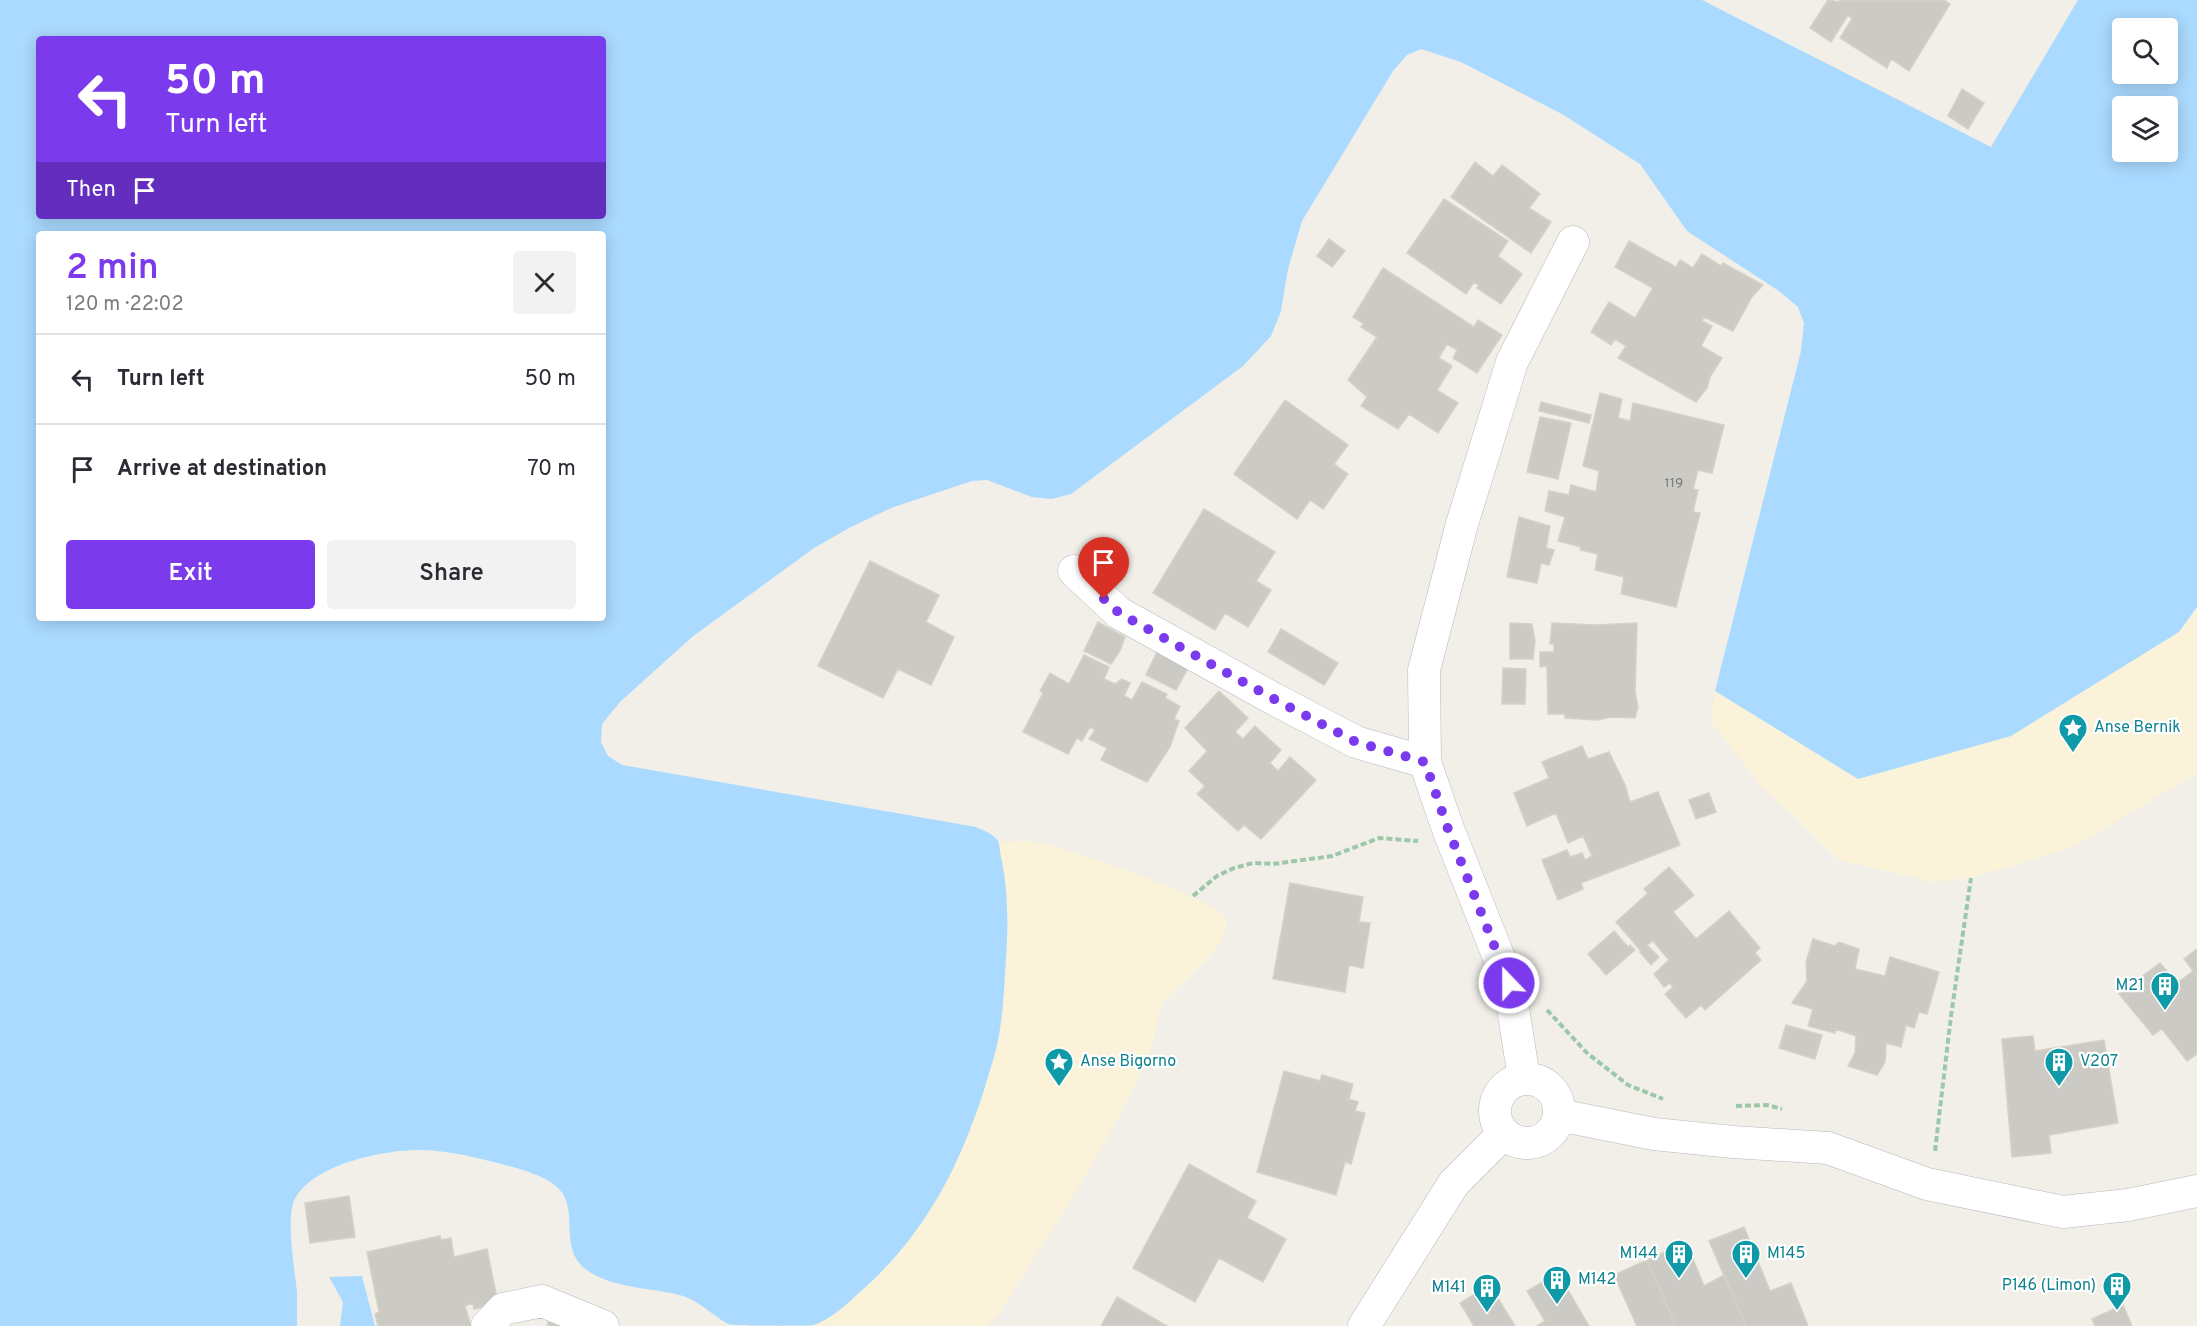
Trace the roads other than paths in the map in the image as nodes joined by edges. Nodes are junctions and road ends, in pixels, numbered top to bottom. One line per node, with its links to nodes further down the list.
1 (1573, 242): 3 (street)
2 (1074, 571): 3 (street)
3 (1425, 762): 4 (street)
4 (1524, 1078): 5 (street); 6 (street)
5 (1559, 1115): 6 (street); 7 (street)
6 (1503, 1133): 10 (street)
7 (2197, 1191)
8 (487, 1326): 9 (street)
9 (603, 1326)
10 (1364, 1326)

